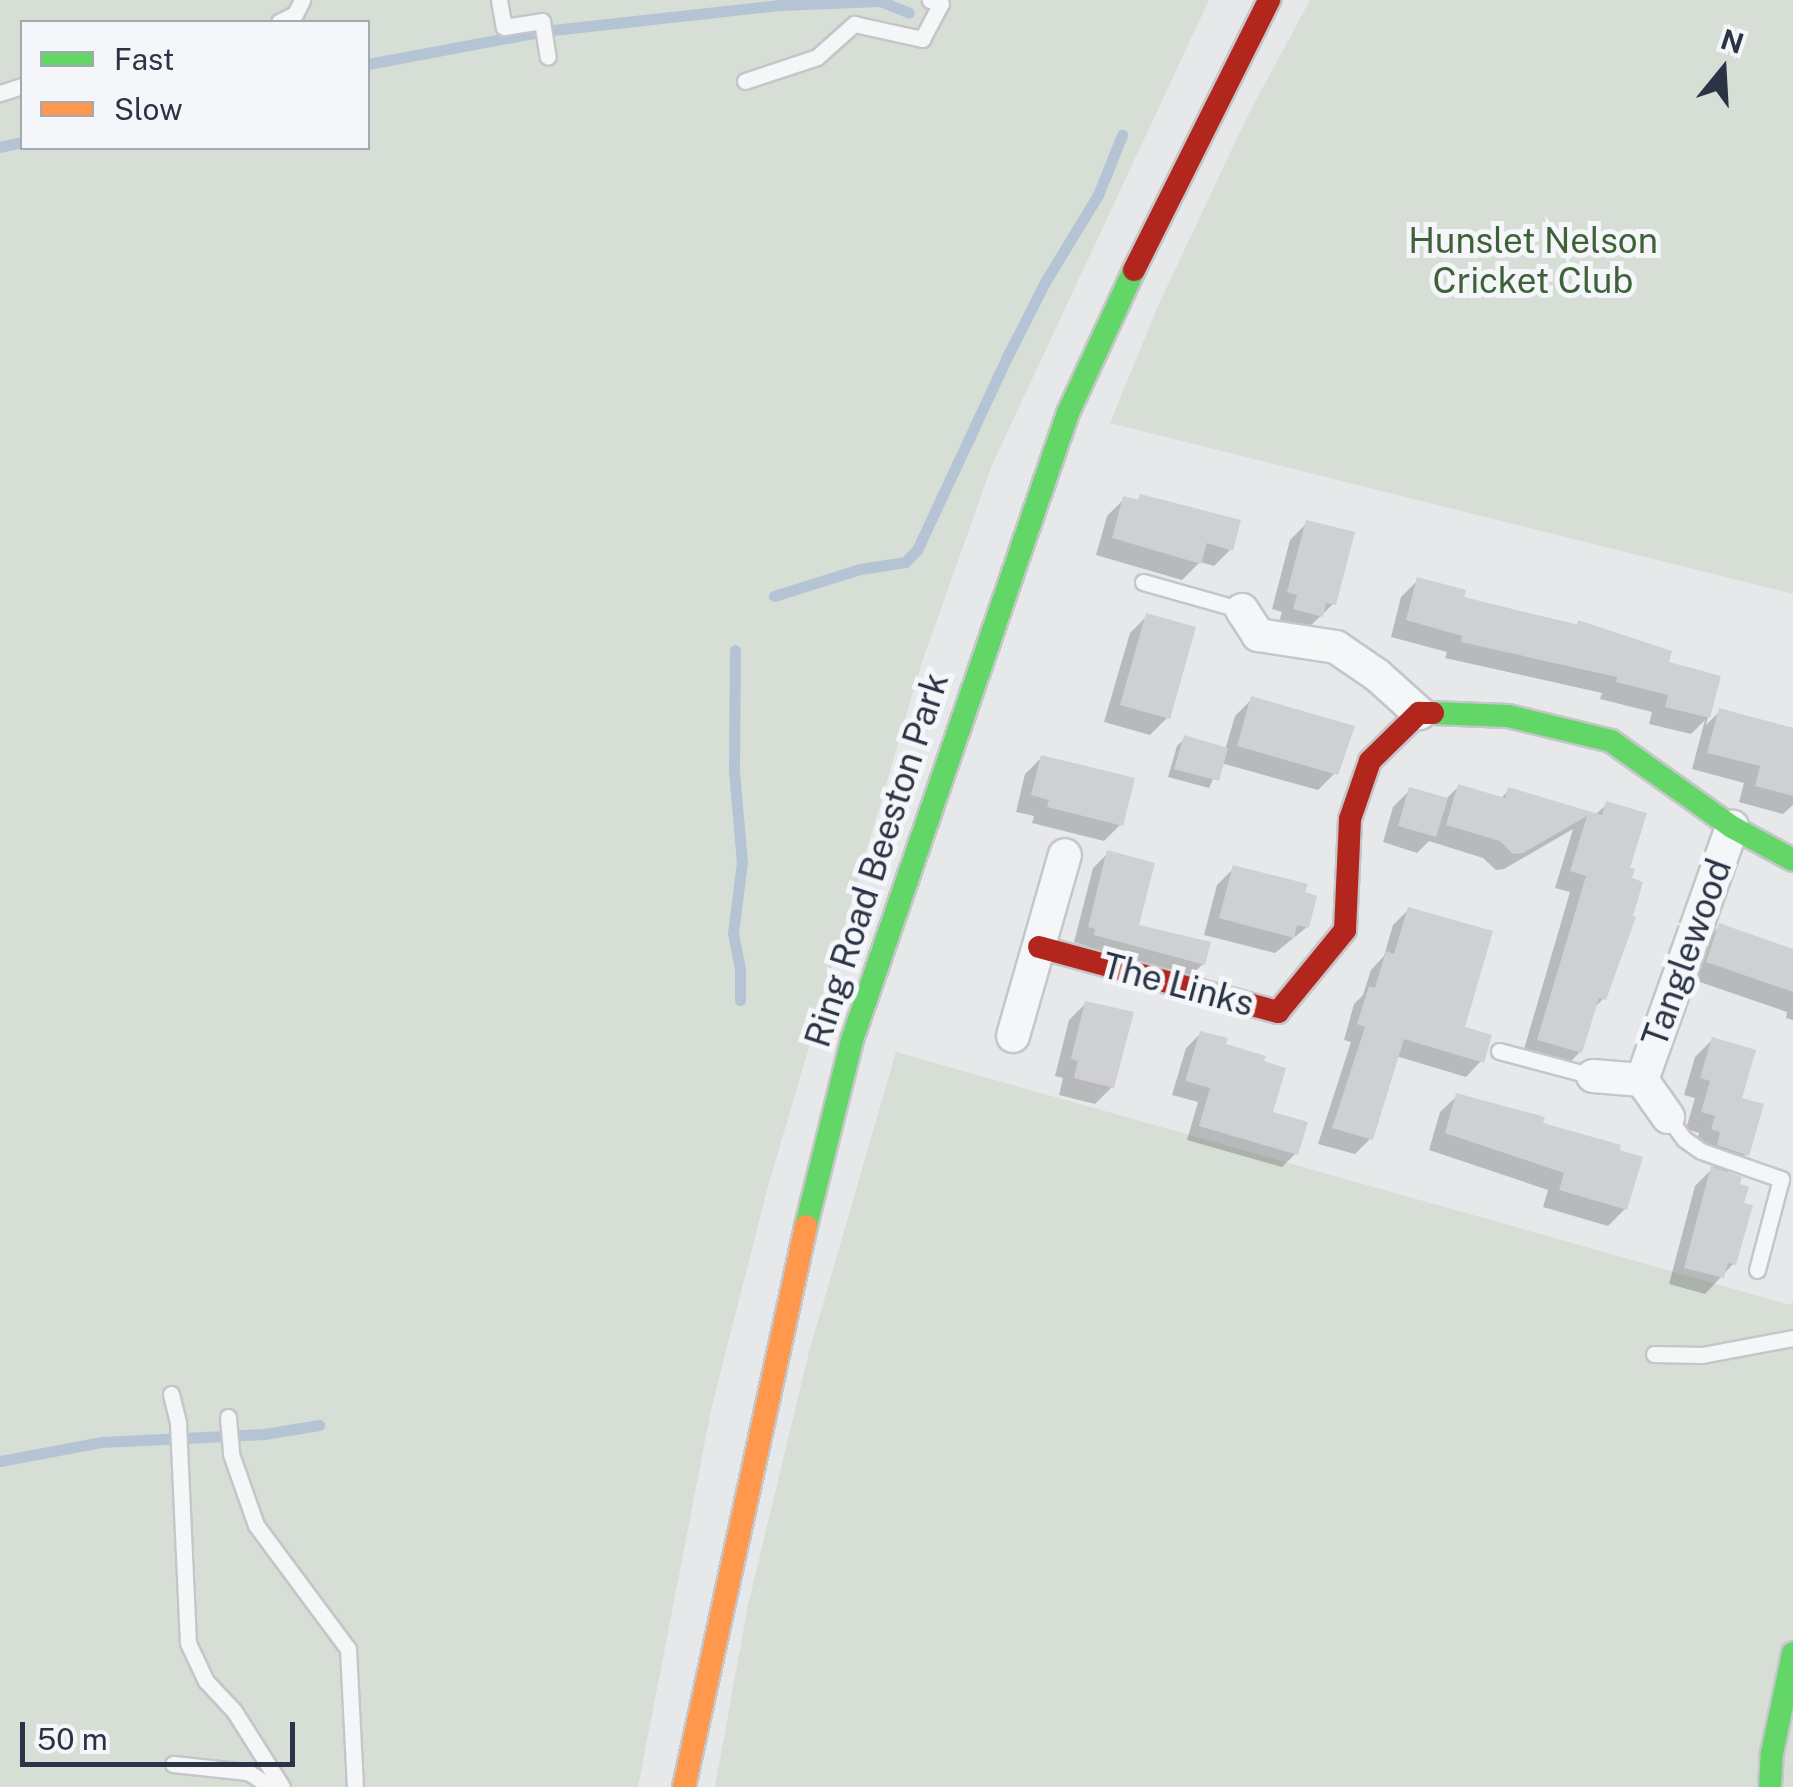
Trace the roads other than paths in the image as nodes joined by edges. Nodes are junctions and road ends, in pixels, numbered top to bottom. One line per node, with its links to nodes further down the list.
1 (302, 0): 5 (lane)
2 (499, 0): 6 (lane)
3 (930, 0): 7 (lane)
4 (1269, 0): 30 (street, Ring Road Beeston Park)
5 (283, 20)
6 (547, 49)
7 (745, 82)
8 (1143, 582): 9 (lane)
9 (1248, 636): 10 (street)
10 (1419, 713): 11 (street); 14 (street, The Links)
11 (1732, 827): 13 (street); 18 (street, Tanglewood)
12 (1065, 856): 14 (street)
13 (1793, 860)
14 (1039, 947): 15 (street)
15 (1013, 1036)
16 (1499, 1051): 17 (lane)
17 (1593, 1076): 18 (street, Tanglewood)
18 (1642, 1080): 19 (street, Tanglewood)
19 (1668, 1117): 20 (lane)
20 (1757, 1270)
21 (1793, 1338): 22 (lane)
22 (1654, 1354)
23 (172, 1394): 28 (lane)
24 (228, 1417): 29 (lane)
25 (1793, 1652): 31 (street)
26 (173, 1764): 27 (lane)
27 (271, 1787)
28 (282, 1787)
29 (355, 1787)
30 (684, 1787)
31 (1770, 1787)

